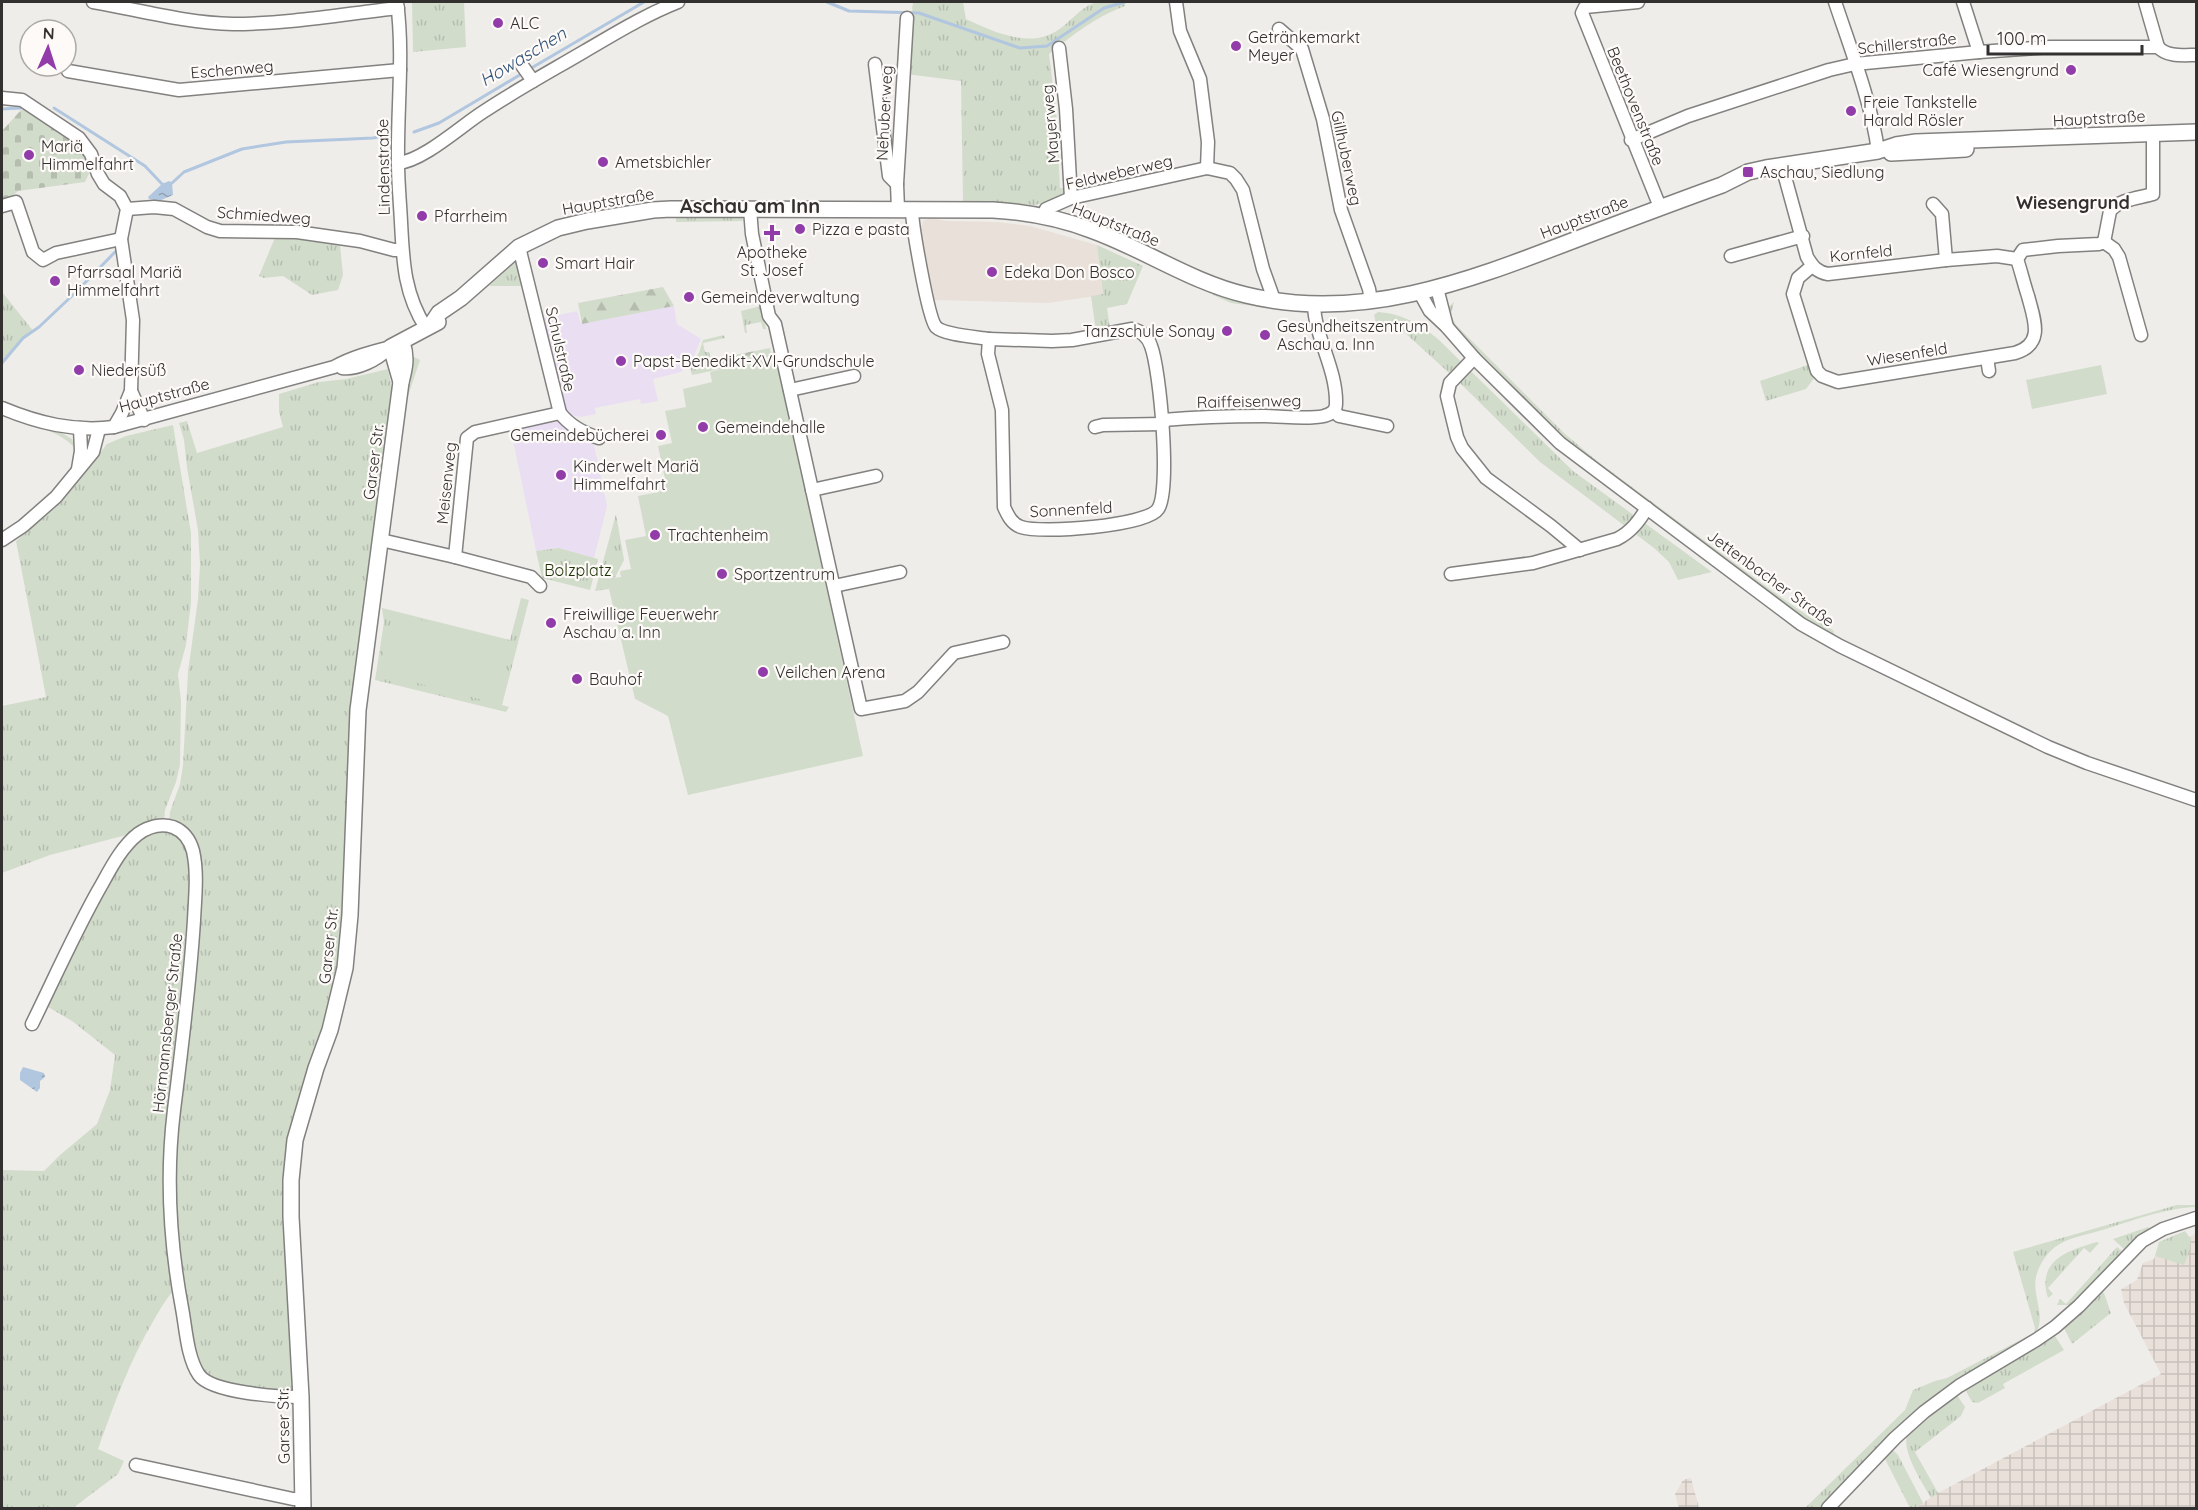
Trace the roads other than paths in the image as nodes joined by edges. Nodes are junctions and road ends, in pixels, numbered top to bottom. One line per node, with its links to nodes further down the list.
1 (93, 2): 7 (street)
2 (678, 2): 20 (street)
3 (1638, 2): 24 (street, Beethovenstraße)
4 (1835, 2): 17 (street)
5 (1963, 2): 13 (street)
6 (2145, 2): 11 (street)
7 (398, 4): 18 (street, Lindenstraße)
8 (1177, 5): 28 (street)
9 (907, 18): 29 (street, Nehuberweg)
10 (1278, 29): 50 (street, Gillhuberweg)
11 (2157, 46): 13 (street, Schillerstraße); 14 (street, Schillerstraße)
12 (1059, 48): 30 (street, Mayerweg)
13 (1979, 52): 17 (street, Schillerstraße)
14 (2196, 55)
15 (521, 64): 20 (street)
16 (875, 64): 29 (street)
17 (1855, 64): 24 (street, Schillerstraße); 25 (street)
18 (400, 70): 19 (street, Eschenweg); 26 (street, Lindenstraße)
19 (78, 73)
20 (531, 78): 26 (street)
21 (2, 98): 34 (street)
22 (2196, 132): 23 (main road, Hauptstraße)
23 (2152, 133): 25 (main road, Hauptstraße); 40 (street)
24 (1631, 140): 33 (street, Beethovenstraße)
25 (1878, 151): 27 (main road, Hauptstraße)
26 (398, 163): 42 (street, Lindenstraße)
27 (1782, 166): 33 (main road, Hauptstraße); 38 (street, Kornfeld)
28 (1207, 168): 30 (street, Feldweberweg); 49 (street)
29 (897, 184): 36 (street, Nehuberweg)
30 (1071, 198): 37 (street, Feldweberweg)
31 (1933, 204): 45 (street)
32 (2, 206): 39 (street)
33 (1660, 207): 47 (main road, Hauptstraße)
34 (127, 209): 39 (street); 42 (street, Schmiedweg)
35 (750, 209): 36 (main road, Hauptstraße); 41 (main road, Hauptstraße); 61 (street)
36 (905, 209): 37 (main road, Hauptstraße); 55 (street, Sonnenfeld)
37 (1043, 216): 49 (main road, Hauptstraße)
38 (1803, 236): 43 (street); 46 (street, Kornfeld)
39 (121, 239): 62 (street)
40 (2104, 242): 44 (street, Kornfeld); 54 (street)
41 (519, 247): 52 (main road, Hauptstraße); 65 (street, Schulstraße)
42 (402, 250): 52 (street, Lindenstraße)
43 (1731, 256)
44 (2017, 259): 45 (street, Kornfeld); 58 (street, Wiesenfeld)
45 (1946, 260): 46 (street, Kornfeld)
46 (1812, 266): 58 (street, Wiesenfeld)
47 (1437, 288): 48 (main road, Hauptstraße); 53 (street, Jettenbacher Straße)
48 (1420, 293): 50 (main road, Hauptstraße); 53 (street, Jettenbacher Straße)
49 (1272, 300): 51 (main road, Hauptstraße)
50 (1371, 301): 51 (main road, Hauptstraße)
51 (1314, 305): 64 (street)
52 (428, 326): 56 (main road, Hauptstraße)
53 (1447, 327): 57 (street, Jettenbacher Straße)
54 (2141, 335)
55 (989, 339): 67 (street, Sonnenfeld); 67 (street, Sonnenfeld)
56 (394, 346): 66 (street, Hauptstraße); 79 (main road, Garser Str.)
57 (1474, 358): 77 (street, Jettenbacher Straße); 80 (street)
58 (1987, 358): 59 (street)
59 (1989, 371)
60 (854, 376): 61 (street)
61 (790, 390): 76 (street)
62 (131, 391): 66 (street); 69 (street)
63 (2, 408): 71 (street, Hauptstraße)
64 (1334, 411): 67 (street, Raiffeisenweg); 68 (street)
65 (560, 413): 73 (street, Schulstraße); 81 (street, Meisenweg)
66 (144, 420): 69 (street, Hauptstraße)
67 (1163, 422): 70 (street)
68 (1387, 426)
69 (114, 427): 72 (street, Hauptstraße)
70 (1095, 427)
71 (80, 428): 72 (street, Hauptstraße); 74 (street)
72 (99, 429): 74 (street)
73 (599, 438)
74 (78, 469): 78 (street)
75 (876, 476): 76 (street)
76 (812, 490): 85 (street)
77 (1647, 508): 80 (street); 87 (street, Jettenbacher Straße)
78 (2, 540)
79 (381, 540): 81 (street); 90 (main road, Garser Str.)
80 (1580, 550): 83 (street)
81 (455, 557): 84 (street)
82 (900, 572): 85 (street)
83 (1451, 574)
84 (540, 586)
85 (834, 586): 86 (street)
86 (1003, 642)
87 (2196, 800)
88 (32, 1024): 90 (street, Hörmannsberger Straße)
89 (2196, 1218): 93 (street)
90 (301, 1397): 92 (main road, Garser Str.)
91 (136, 1465): 92 (street)
92 (303, 1504)
93 (1828, 1509)

